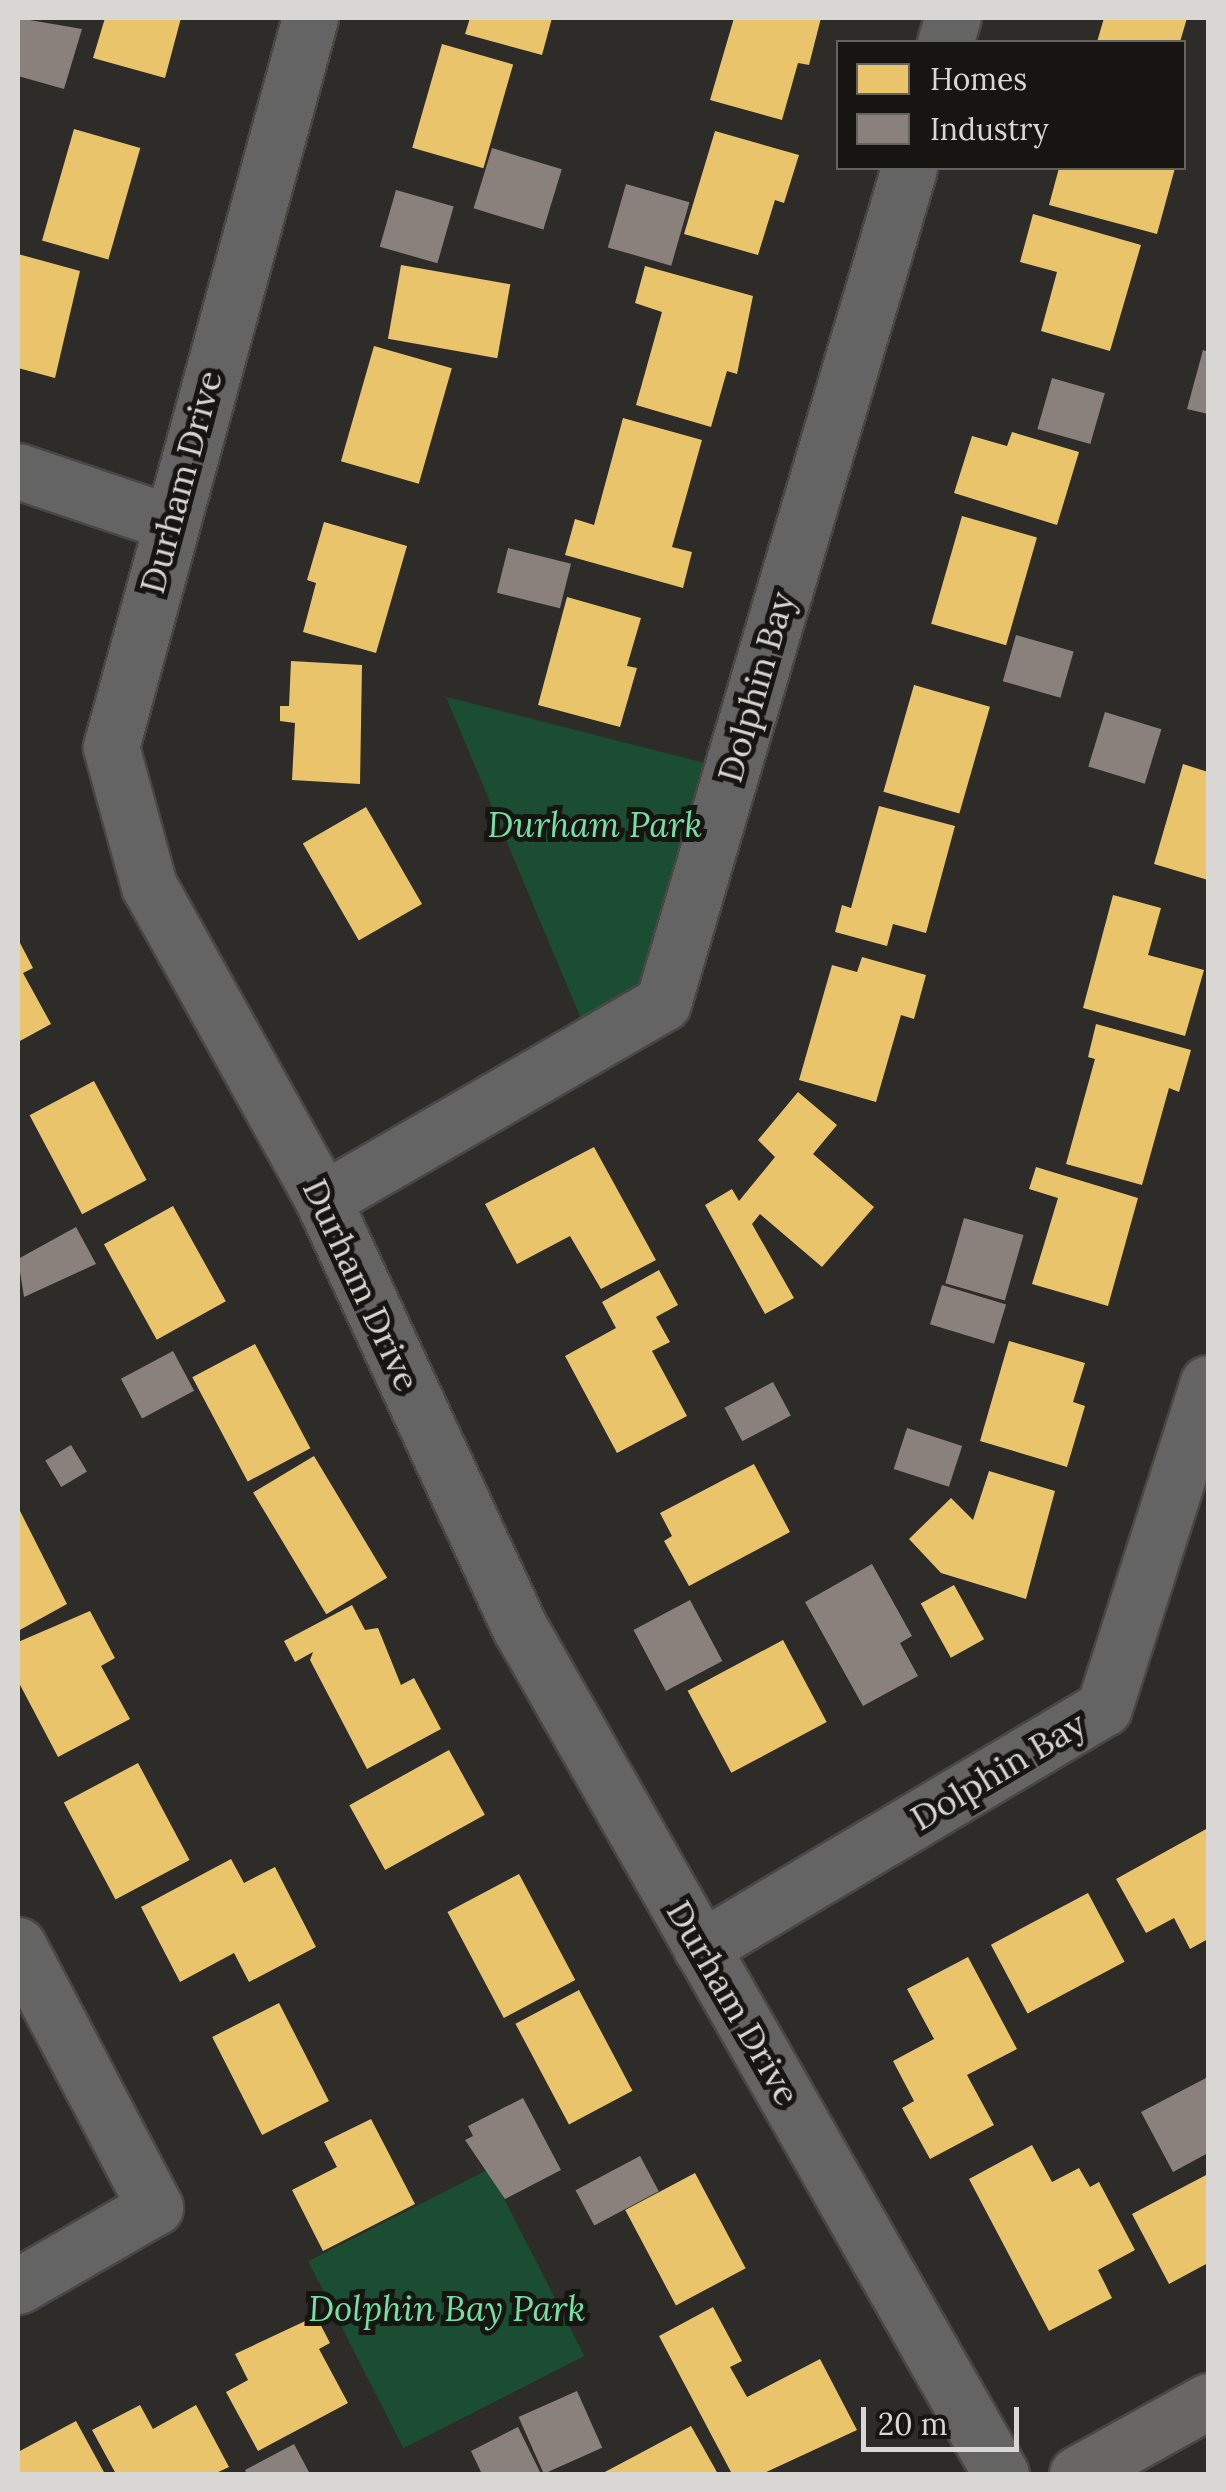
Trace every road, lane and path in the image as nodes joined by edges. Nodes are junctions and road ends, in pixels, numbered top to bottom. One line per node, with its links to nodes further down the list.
1 (310, 18): 4 (street, Durham Drive)
2 (907, 170): 5 (street, Dolphin Bay)
3 (18, 471): 4 (street)
4 (168, 522): 5 (street, Durham Drive)
5 (324, 1200): 8 (street, Durham Drive)
6 (1208, 1382): 8 (street, Dolphin Bay)
7 (18, 1945): 9 (street)
8 (702, 1948): 11 (street, Durham Drive)
9 (18, 2286)
10 (1208, 2401): 12 (street)
11 (1001, 2474)
12 (1077, 2474)

